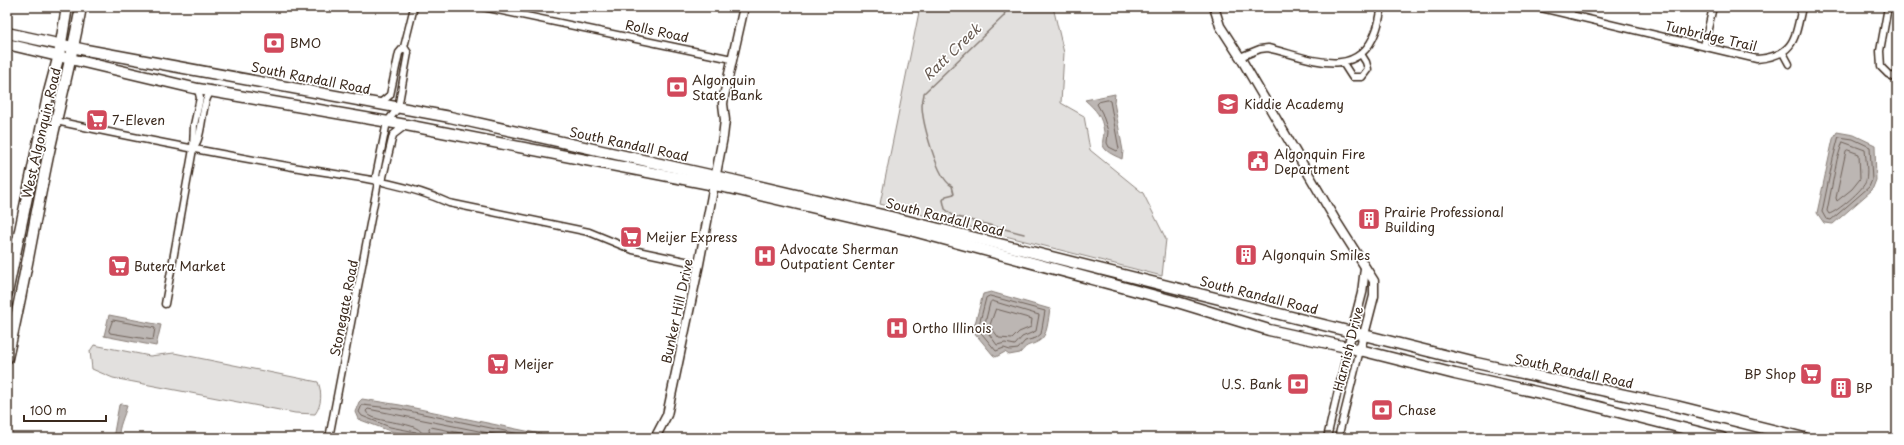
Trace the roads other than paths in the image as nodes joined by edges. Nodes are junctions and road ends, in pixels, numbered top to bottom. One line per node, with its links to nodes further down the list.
1 (67, 7): 16 (main road)
2 (81, 7): 18 (main road, West Algonquin Road)
3 (414, 7): 19 (street, Stonegate Road)
4 (483, 7): 25 (street, Rolls Road)
5 (744, 7): 25 (street, Bunker Hill Drive)
6 (1214, 7): 23 (street, Harnish Drive)
7 (1382, 7): 21 (street)
8 (1537, 7): 13 (street, Tunbridge Trail)
9 (1572, 7): 13 (street)
10 (1713, 7): 17 (street)
11 (1802, 7): 20 (street)
12 (1888, 7): 28 (street)
13 (1570, 15): 17 (street, Tunbridge Trail)
14 (7, 33): 16 (main road, South Randall Road)
15 (7, 44): 22 (main road, South Randall Road)
16 (61, 44): 18 (main road, South Randall Road); 22 (main road)
17 (1704, 46): 20 (street, Tunbridge Trail)
18 (74, 47): 24 (main road, West Algonquin Road); 31 (main road, South Randall Road)
19 (404, 47): 31 (street, Stonegate Road); 32 (street, Stonegate Road)
20 (1783, 53): 27 (street)
21 (1361, 54): 26 (street); 26 (street)
22 (59, 55): 24 (main road, South Randall Road); 41 (main road)
23 (1240, 57): 26 (street); 40 (street, Harnish Drive)
24 (72, 58): 29 (main road, South Randall Road); 33 (main road, West Algonquin Road)
25 (732, 58): 37 (street, Bunker Hill Drive)
26 (1343, 63)
27 (1789, 64)
28 (1897, 79)
29 (198, 89): 30 (main road, South Randall Road); 36 (street)
30 (213, 90): 34 (main road, South Randall Road); 36 (street)
31 (378, 104): 32 (main road, South Randall Road)
32 (398, 108): 34 (street, Stonegate Road); 37 (main road, South Randall Road)
33 (56, 121): 36 (street); 47 (main road, West Algonquin Road)
34 (387, 122): 35 (main road, South Randall Road); 38 (street, Stonegate Road)
35 (406, 125): 37 (main road, South Randall Road); 38 (street, Stonegate Road)
36 (193, 149): 38 (street); 42 (street)
37 (715, 180): 39 (street, Bunker Hill Drive); 43 (main road, South Randall Road); 45 (main road, South Randall Road)
38 (378, 182): 39 (street); 48 (street, Stonegate Road)
39 (699, 264): 49 (street, Bunker Hill Drive)
40 (1365, 268): 43 (street, Harnish Drive); 44 (street, Harnish Drive)
41 (7, 293)
42 (165, 304)
43 (1352, 331): 44 (main road, South Randall Road); 45 (street, Harnish Drive)
44 (1365, 334): 46 (street, Harnish Drive); 53 (main road, South Randall Road)
45 (1348, 347): 46 (main road, South Randall Road); 50 (street, Harnish Drive)
46 (1360, 350): 51 (street, Harnish Drive); 52 (main road, South Randall Road)
47 (7, 358)
48 (329, 438)
49 (655, 438)
50 (1327, 438)
51 (1338, 438)
52 (1722, 438)
53 (1804, 438)

